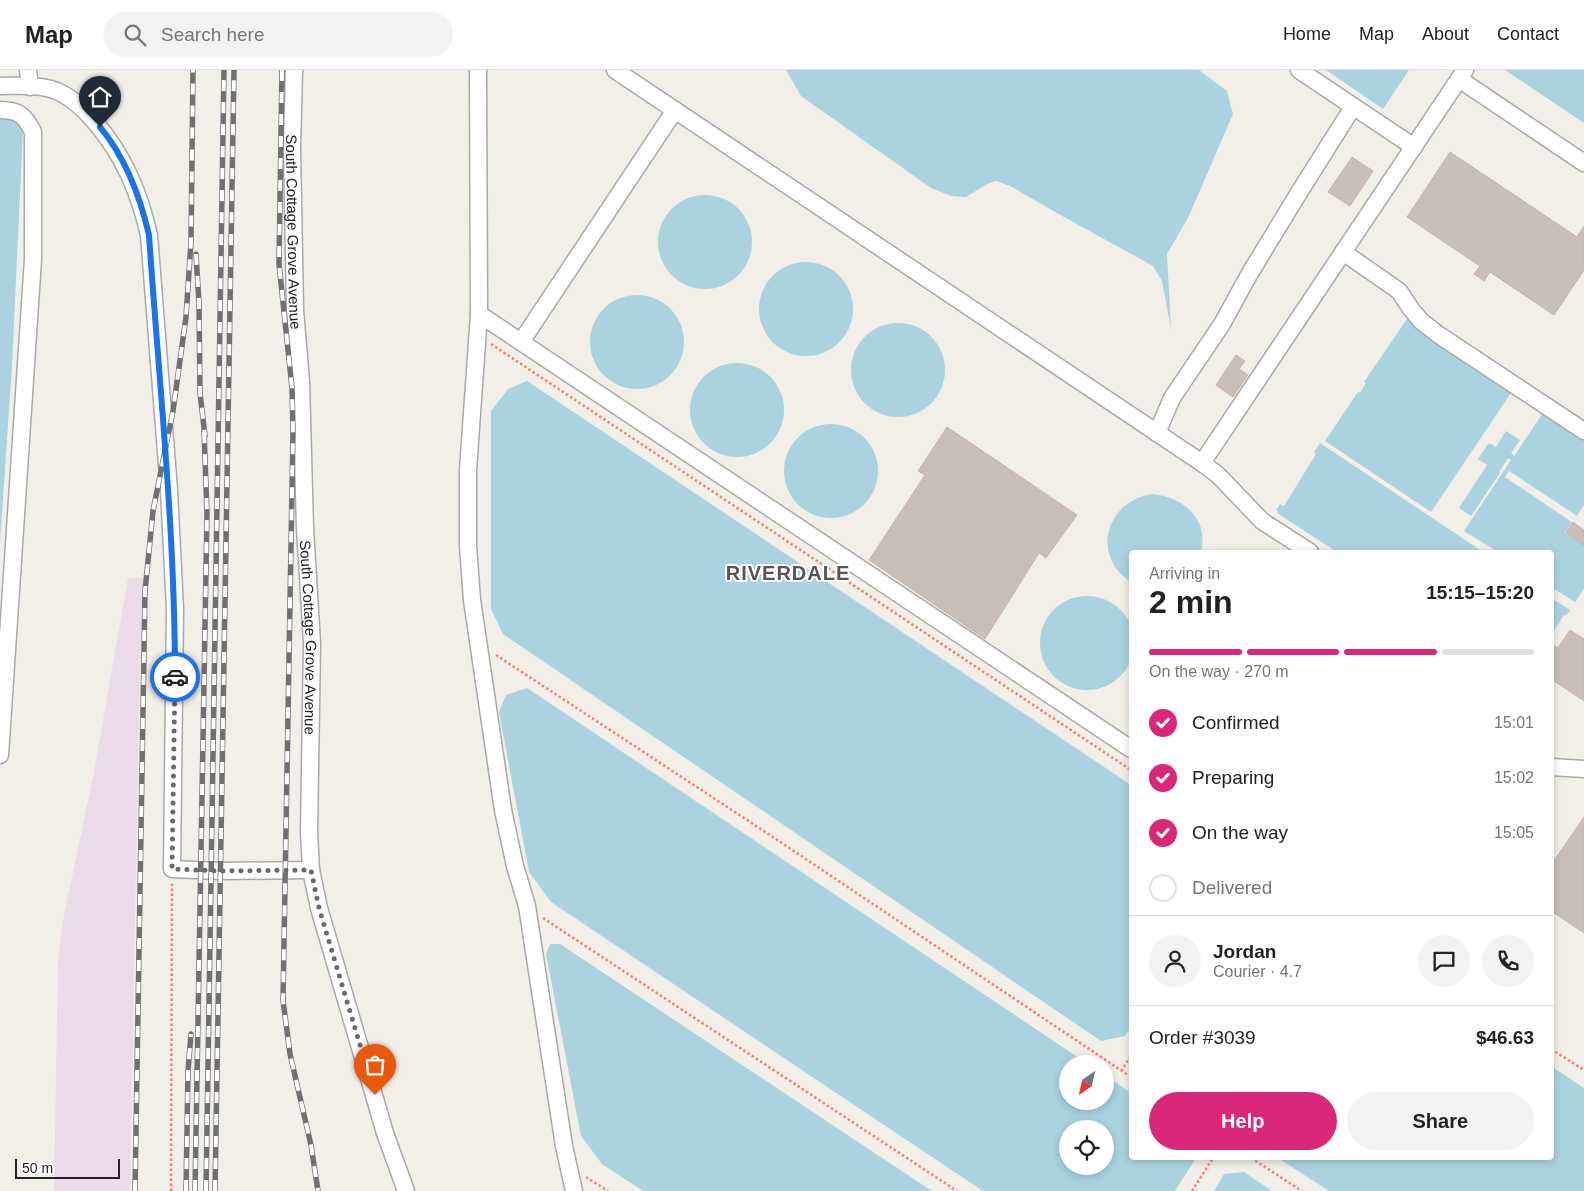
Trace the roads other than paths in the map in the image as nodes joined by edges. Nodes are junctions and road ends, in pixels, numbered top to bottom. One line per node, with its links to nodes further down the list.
1 (28, 70): 8 (street)
2 (294, 70): 25 (street, South Cottage Grove Avenue)
3 (478, 70): 15 (street)
4 (616, 70): 11 (street)
5 (1299, 70): 9 (street)
6 (1462, 75): 12 (street); 13 (street)
7 (0, 86): 8 (street)
8 (30, 87): 25 (street)
9 (1353, 107): 12 (street); 18 (street)
10 (0, 110): 22 (street)
11 (675, 110): 16 (street); 18 (street)
12 (1414, 147): 14 (street)
13 (1584, 163)
14 (1343, 252): 17 (street); 19 (street)
15 (479, 314): 16 (street); 27 (street)
16 (520, 342): 21 (street)
17 (1584, 431)
18 (1157, 433): 19 (street)
19 (1202, 463): 20 (street)
20 (1307, 550)
21 (1129, 747)
22 (0, 755)
23 (1554, 767): 24 (street)
24 (1584, 769)
25 (311, 870): 26 (street, South Cottage Grove Avenue)
26 (406, 1191)
27 (574, 1191)

